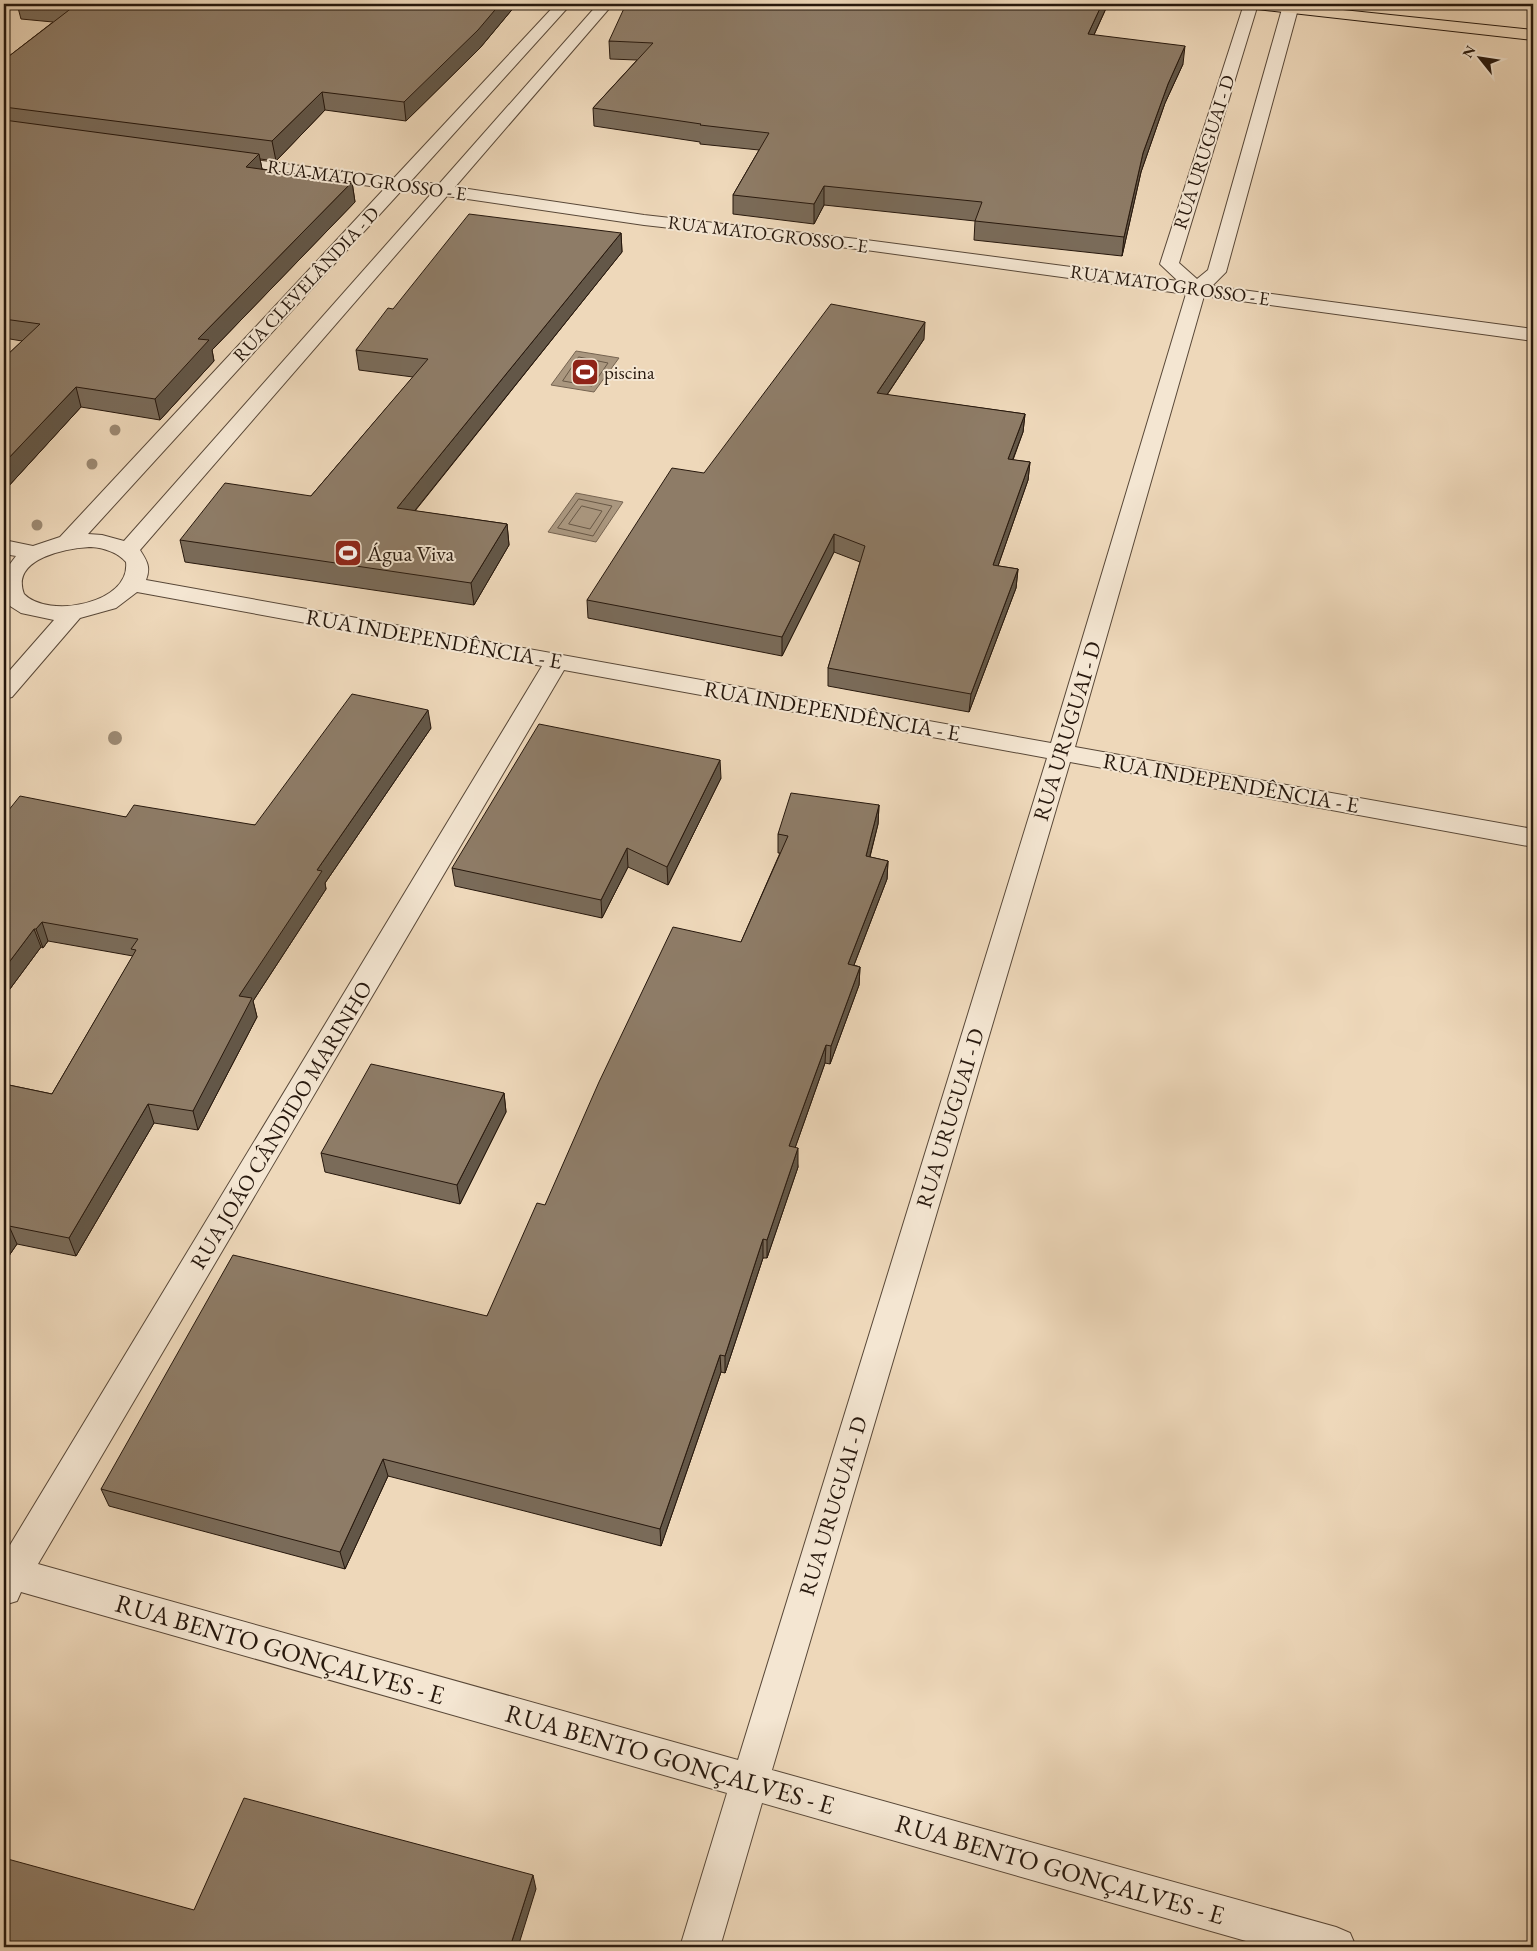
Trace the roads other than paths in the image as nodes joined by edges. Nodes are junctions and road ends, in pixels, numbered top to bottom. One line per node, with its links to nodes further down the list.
1 (564, 4): 7 (street, RUA CLEVELÂNDIA - D)
2 (606, 4): 7 (street, RUA CLEVELÂNDIA - D)
3 (1247, 4): 4 (main road)
4 (1251, 4): 5 (main road); 8 (street, RUA URUGUAI - D)
5 (1291, 6): 6 (main road); 9 (street, RUA URUGUAI - D)
6 (1533, 35)
7 (543, 51): 11 (street, RUA CLEVELÂNDIA - D); 12 (street, RUA CLEVELÂNDIA - D)
8 (1211, 131): 9 (street); 13 (street, RUA URUGUAI - D)
9 (1255, 135): 13 (street, RUA URUGUAI - D)
10 (211, 160): 11 (street, RUA MATO GROSSO - E)
11 (399, 184): 12 (street, RUA MATO GROSSO - E); 15 (street, RUA CLEVELÂNDIA - D)
12 (443, 190): 13 (street, RUA MATO GROSSO - E); 16 (street, RUA CLEVELÂNDIA - D)
13 (1197, 289): 14 (street, RUA MATO GROSSO - E); 26 (street, RUA URUGUAI - D)
14 (1533, 335)
15 (213, 385): 16 (street); 17 (street, RUA CLEVELÂNDIA - D)
16 (265, 394): 19 (street, RUA CLEVELÂNDIA - D)
17 (68, 542): 19 (street); 20 (street)
18 (4, 547): 20 (street)
19 (128, 550): 21 (street)
20 (37, 553): 22 (street)
21 (132, 584): 23 (street); 24 (street, RUA INDEPENDÊNCIA - E)
22 (8, 597): 23 (street)
23 (73, 612): 25 (street)
24 (557, 661): 26 (street, RUA INDEPENDÊNCIA - E); 28 (street, RUA JOÃO CÂNDIDO MARINHO)
25 (4, 692)
26 (1061, 752): 27 (street, RUA INDEPENDÊNCIA - E); 29 (street, RUA URUGUAI - D)
27 (1533, 838)
28 (7, 1578): 29 (street, RUA BENTO GONÇALVES - E)
29 (750, 1782): 30 (street, RUA URUGUAI - D); 31 (street, RUA BENTO GONÇALVES - E)
30 (700, 1947)
31 (1336, 1947)

